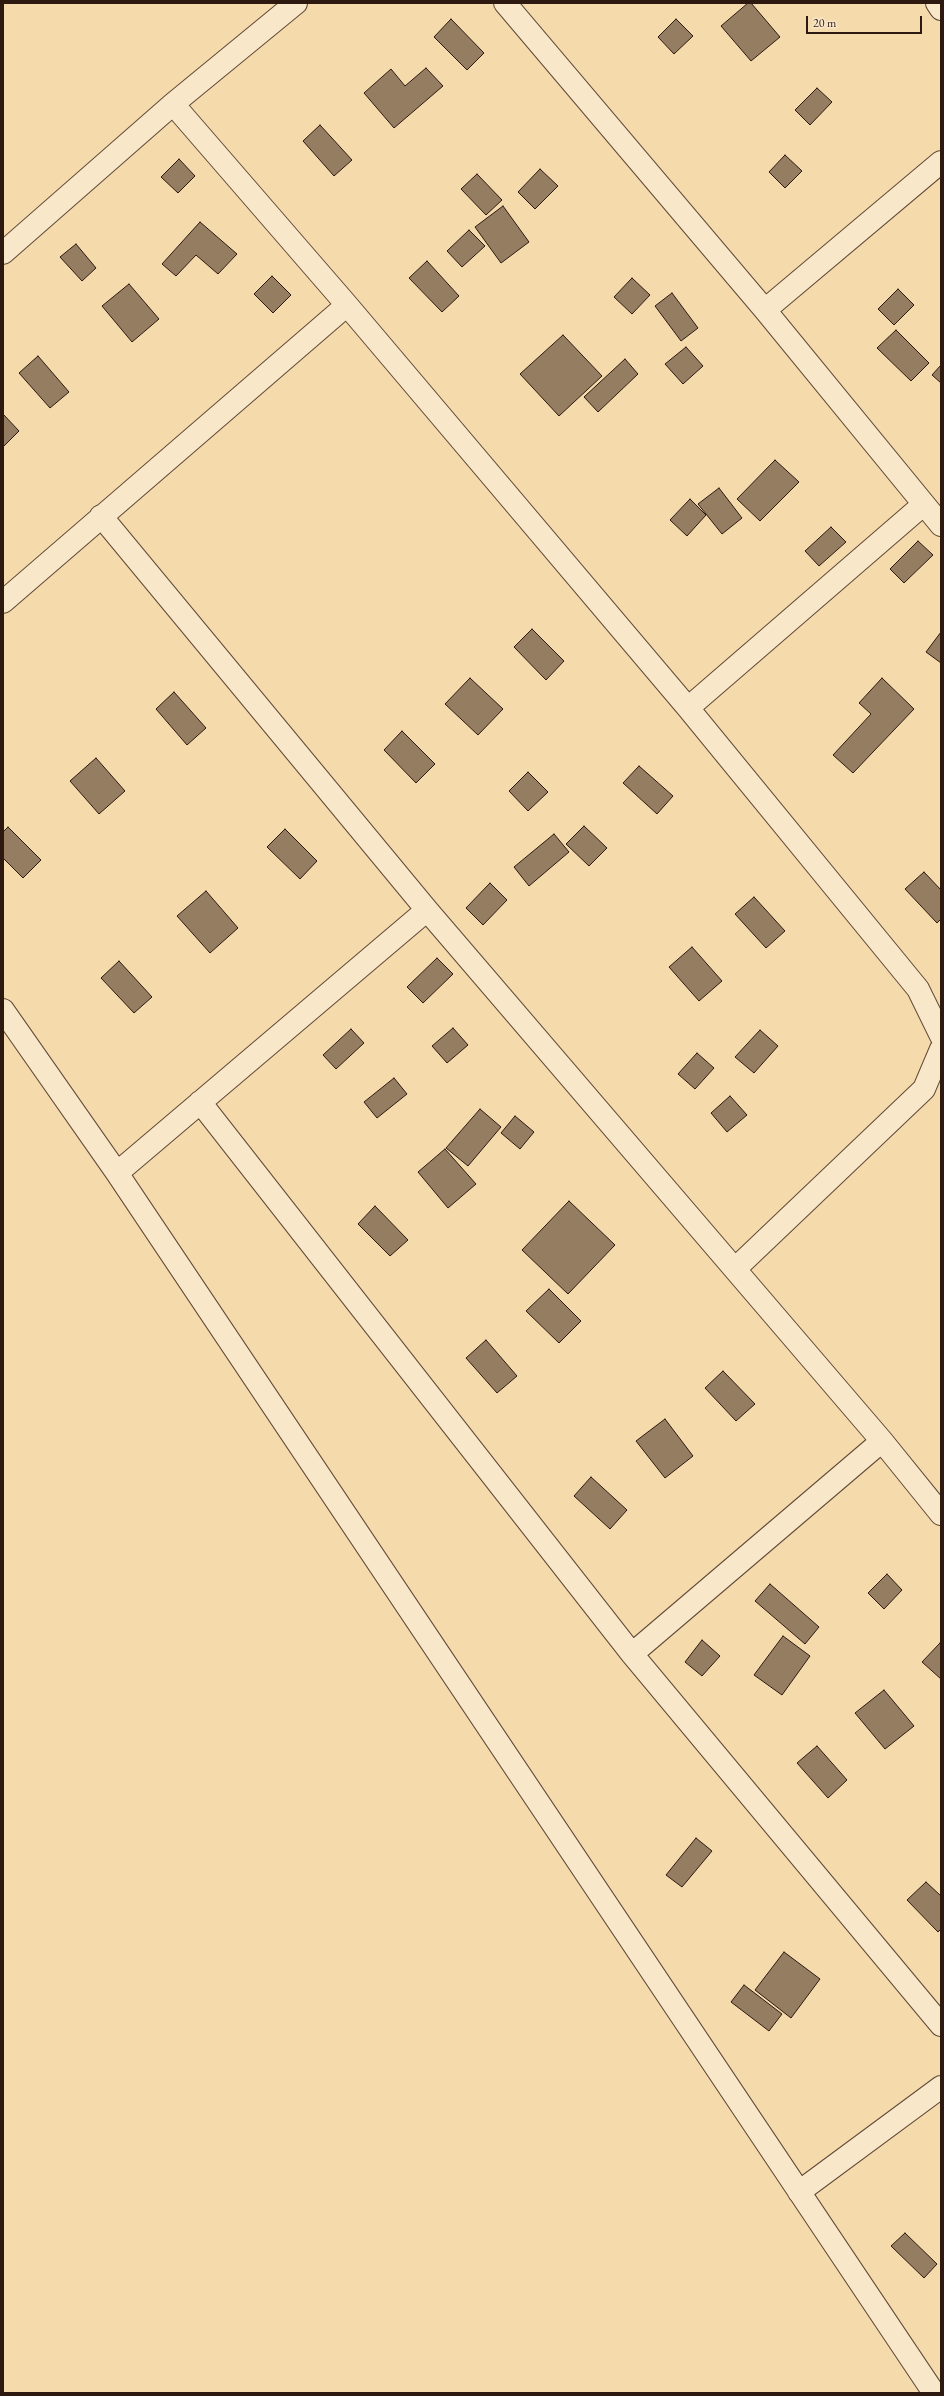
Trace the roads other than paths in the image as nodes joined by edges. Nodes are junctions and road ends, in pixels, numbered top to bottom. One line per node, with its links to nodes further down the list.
1 (296, 3): 5 (street)
2 (505, 3): 9 (street)
3 (937, 3): 4 (street)
4 (941, 9)
5 (173, 104): 7 (street); 8 (street)
6 (941, 162): 9 (street)
7 (3, 253)
8 (347, 305): 11 (street); 14 (street)
9 (766, 310): 10 (street)
10 (924, 504): 12 (street); 14 (street)
11 (101, 516): 13 (street); 15 (street)
12 (941, 525)
13 (3, 602)
14 (688, 708): 17 (street)
15 (427, 910): 19 (street); 21 (street)
16 (3, 1010): 20 (street)
17 (941, 1036)
18 (941, 1050): 21 (street)
19 (200, 1102): 20 (street); 24 (street)
20 (117, 1173): 27 (street)
21 (735, 1269): 22 (street)
22 (882, 1441): 23 (street); 24 (street)
23 (941, 1514)
24 (632, 1654): 25 (street)
25 (941, 2026)
26 (941, 2087): 27 (street)
27 (799, 2192): 28 (street)
28 (934, 2393)

